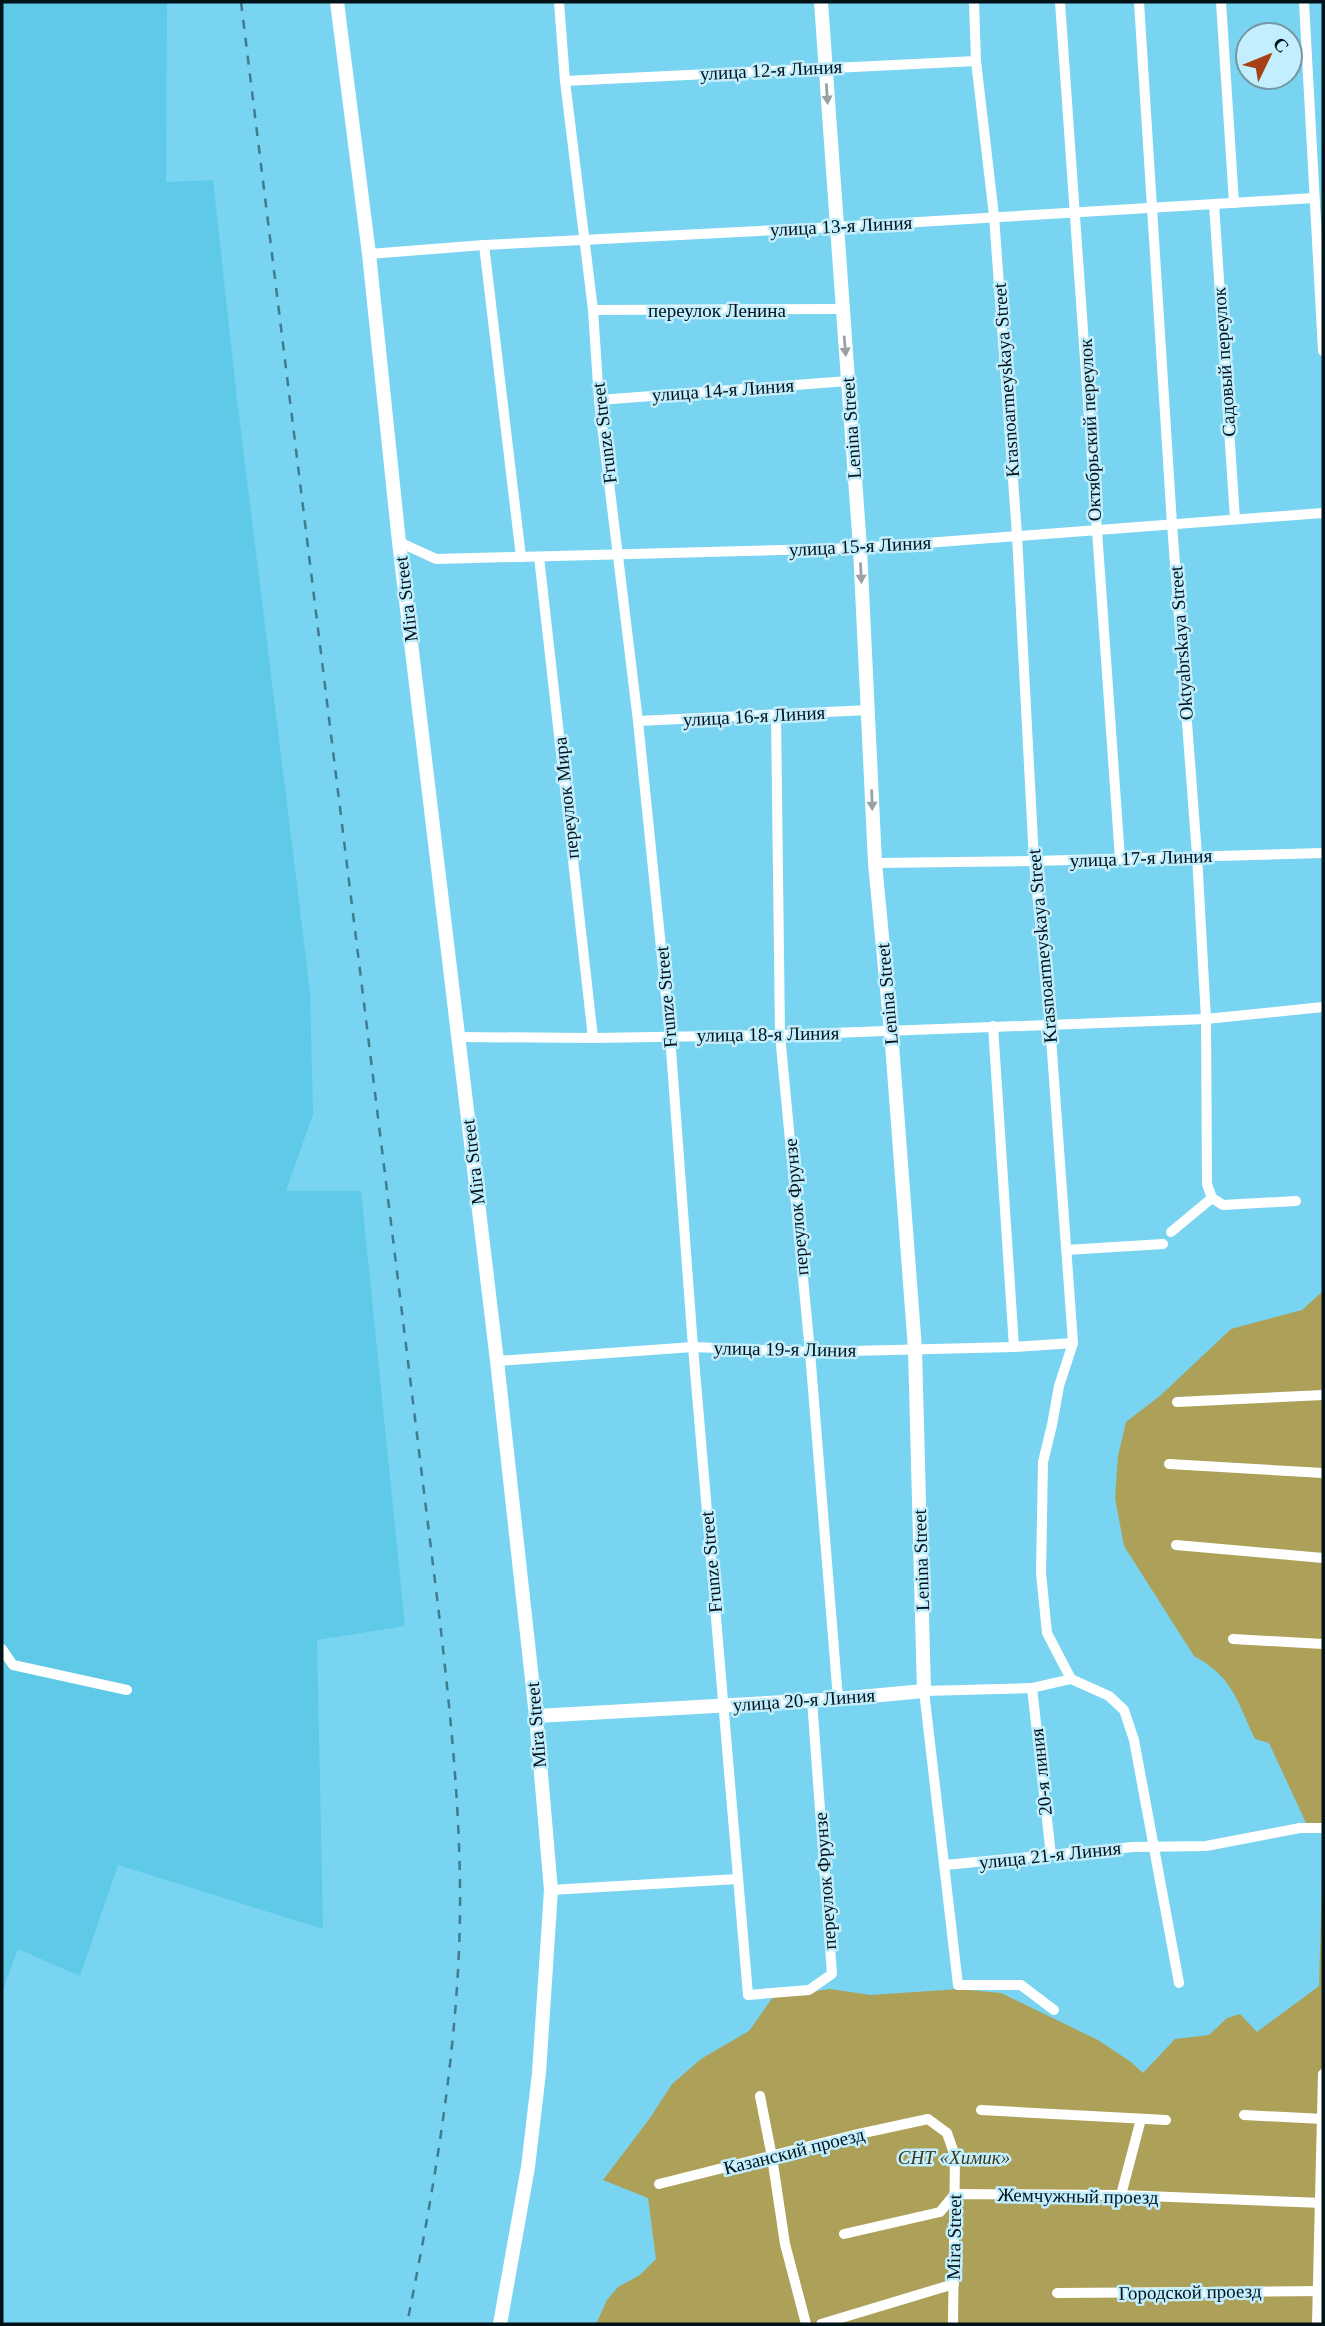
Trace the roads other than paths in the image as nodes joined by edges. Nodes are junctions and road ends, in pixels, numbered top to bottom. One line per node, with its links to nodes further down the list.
1 (337, 2): 21 (main road, Mira Street)
2 (559, 2): 11 (street, Frunze Street)
3 (821, 2): 10 (main road, Lenina Street)
4 (975, 2): 9 (street, Krasnoarmeyskaya Street)
5 (1060, 2): 16 (street, Октябрьский переулок)
6 (1139, 2): 15 (street, Oktyabrskaya Street)
7 (1221, 2): 13 (street)
8 (1304, 2): 12 (street)
9 (976, 61): 10 (street, улица 12-я Линия); 17 (street, Krasnoarmeyskaya Street)
10 (825, 66): 11 (street, улица 12-я Линия); 18 (main road, Lenina Street, one-way to 18)
11 (565, 80): 19 (street, Frunze Street)
12 (1314, 198): 13 (street, улица 13-я Линия); 24 (street)
13 (1234, 202): 14 (street, улица 13-я Линия)
14 (1214, 204): 15 (street, улица 13-я Линия); 28 (street, Садовый переулок)
15 (1152, 207): 16 (street, улица 13-я Линия); 29 (street, Oktyabrskaya Street)
16 (1077, 211): 17 (street, улица 13-я Линия); 30 (street, Октябрьский переулок)
17 (994, 216): 18 (street, улица 13-я Линия); 31 (street, Krasnoarmeyskaya Street)
18 (836, 227): 19 (street, улица 13-я Линия); 22 (main road, Lenina Street)
19 (583, 240): 20 (street, улица 13-я Линия); 23 (street, Frunze Street)
20 (484, 245): 21 (street, улица 13-я Линия); 35 (street)
21 (369, 254): 32 (main road, Mira Street)
22 (841, 309): 23 (street, переулок Ленина); 25 (main road, Lenina Street, one-way to 25)
23 (593, 310): 26 (street, Frunze Street)
24 (1323, 351)
25 (848, 381): 26 (street, улица 14-я Линия); 33 (main road, Lenina Street)
26 (599, 400): 34 (street, Frunze Street)
27 (1323, 513): 28 (street, улица 15-я Линия)
28 (1235, 519): 29 (street, улица 15-я Линия)
29 (1172, 524): 30 (street, улица 15-я Линия); 41 (street, Oktyabrskaya Street)
30 (1096, 530): 31 (street, улица 15-я Линия); 42 (street, Октябрьский переулок)
31 (1017, 536): 33 (street, улица 15-я Линия); 43 (street, Krasnoarmeyskaya Street)
32 (399, 542): 35 (street, улица 15-я Линия); 52 (main road, Mira Street)
33 (860, 548): 34 (street, улица 15-я Линия); 37 (main road, Lenina Street, one-way to 37)
34 (619, 553): 36 (street, улица 15-я Линия); 39 (street, Frunze Street)
35 (521, 557): 36 (street, улица 15-я Линия)
36 (538, 558): 53 (street, переулок Мира)
37 (869, 710): 38 (street, улица 16-я Линия); 44 (main road, Lenina Street, one-way to 44)
38 (776, 714): 39 (street, улица 16-я Линия); 50 (street, переулок Фрунзе)
39 (638, 721): 51 (street, Frunze Street)
40 (1323, 853): 41 (street, улица 17-я Линия)
41 (1197, 855): 42 (street, улица 17-я Линия); 46 (street, Oktyabrskaya Street)
42 (1119, 859): 43 (street, улица 17-я Линия)
43 (1034, 861): 44 (street, улица 17-я Линия); 47 (street, Krasnoarmeyskaya Street)
44 (875, 863): 49 (main road, Lenina Street)
45 (1323, 1007): 46 (street, улица 18-я Линия)
46 (1206, 1019): 47 (street, улица 18-я Линия); 54 (street, Oktyabrskaya Street)
47 (1050, 1024): 48 (street, улица 18-я Линия); 58 (street, Krasnoarmeyskaya Street)
48 (993, 1026): 49 (street, улица 18-я Линия); 61 (street)
49 (891, 1031): 50 (street, улица 18-я Линия); 62 (main road, Lenina Street)
50 (780, 1035): 51 (street, улица 18-я Линия); 63 (street, переулок Фрунзе)
51 (670, 1036): 53 (street, улица 18-я Линия); 60 (street, Frunze Street)
52 (458, 1037): 53 (street, улица 18-я Линия); 64 (main road, Mira Street)
53 (593, 1038)
54 (1212, 1198): 55 (street); 56 (street)
55 (1296, 1201)
56 (1171, 1232)
57 (1163, 1244): 58 (street)
58 (1066, 1250): 59 (street, Krasnoarmeyskaya Street)
59 (1073, 1343): 61 (street, улица 19-я Линия); 74 (street, Krasnoarmeyskaya Street)
60 (692, 1347): 63 (street, улица 19-я Линия); 64 (street, улица 19-я Линия); 80 (street, Frunze Street)
61 (1014, 1347): 62 (street, улица 19-я Линия)
62 (915, 1349): 63 (street, улица 19-я Линия); 77 (main road, Lenina Street)
63 (810, 1352): 78 (street, переулок Фрунзе)
64 (497, 1361): 81 (main road, Mira Street)
65 (1323, 1395): 66 (street)
66 (1177, 1402)
67 (1169, 1464): 68 (street)
68 (1323, 1473)
69 (1176, 1545): 70 (street)
70 (1323, 1558)
71 (1233, 1639): 72 (street)
72 (1323, 1644)
73 (2, 1648): 76 (street)
74 (1071, 1679): 75 (street, улица 20-я Линия); 83 (street)
75 (1032, 1688): 77 (street, улица 20-я Линия); 84 (street, 20-я линия)
76 (127, 1690)
77 (924, 1691): 78 (main road, улица 20-я Линия); 85 (street, Lenina Street)
78 (838, 1699): 79 (main road, улица 20-я Линия)
79 (811, 1700): 80 (main road, улица 20-я Линия); 89 (street, переулок Фрунзе)
80 (723, 1705): 81 (main road, улица 20-я Линия); 86 (street, Frunze Street)
81 (536, 1716): 87 (main road, Mira Street)
82 (1323, 1828): 83 (street)
83 (1155, 1847): 84 (street, улица 21-я Линия); 88 (street)
84 (1051, 1855): 85 (street, улица 21-я Линия)
85 (945, 1866): 90 (street, Lenina Street)
86 (738, 1879): 87 (street); 89 (street, Frunze Street)
87 (551, 1890): 108 (main road, Mira Street)
88 (1179, 1983)
89 (748, 1995)
90 (1054, 2010)
91 (1323, 2074): 97 (street)
92 (760, 2096): 99 (street)
93 (981, 2110): 96 (street)
94 (1244, 2115): 97 (street)
95 (928, 2119): 99 (street, Казанский проезд); 101 (street, Mira Street)
96 (1141, 2119): 98 (street); 102 (street)
97 (1323, 2119): 103 (street)
98 (1166, 2120)
99 (772, 2157): 100 (street, Казанский проезд); 109 (street)
100 (659, 2184)
101 (955, 2194): 102 (street, Жемчужный проезд); 104 (street); 105 (street, Mira Street)
102 (1121, 2195): 103 (street, Жемчужный проезд)
103 (1321, 2203): 106 (street)
104 (844, 2234)
105 (954, 2284): 110 (street); 111 (street, Mira Street)
106 (1320, 2291): 107 (street, Городской проезд); 112 (street)
107 (1058, 2293)
108 (500, 2323)
109 (806, 2324)
110 (821, 2324)
111 (953, 2324)
112 (1317, 2324)

